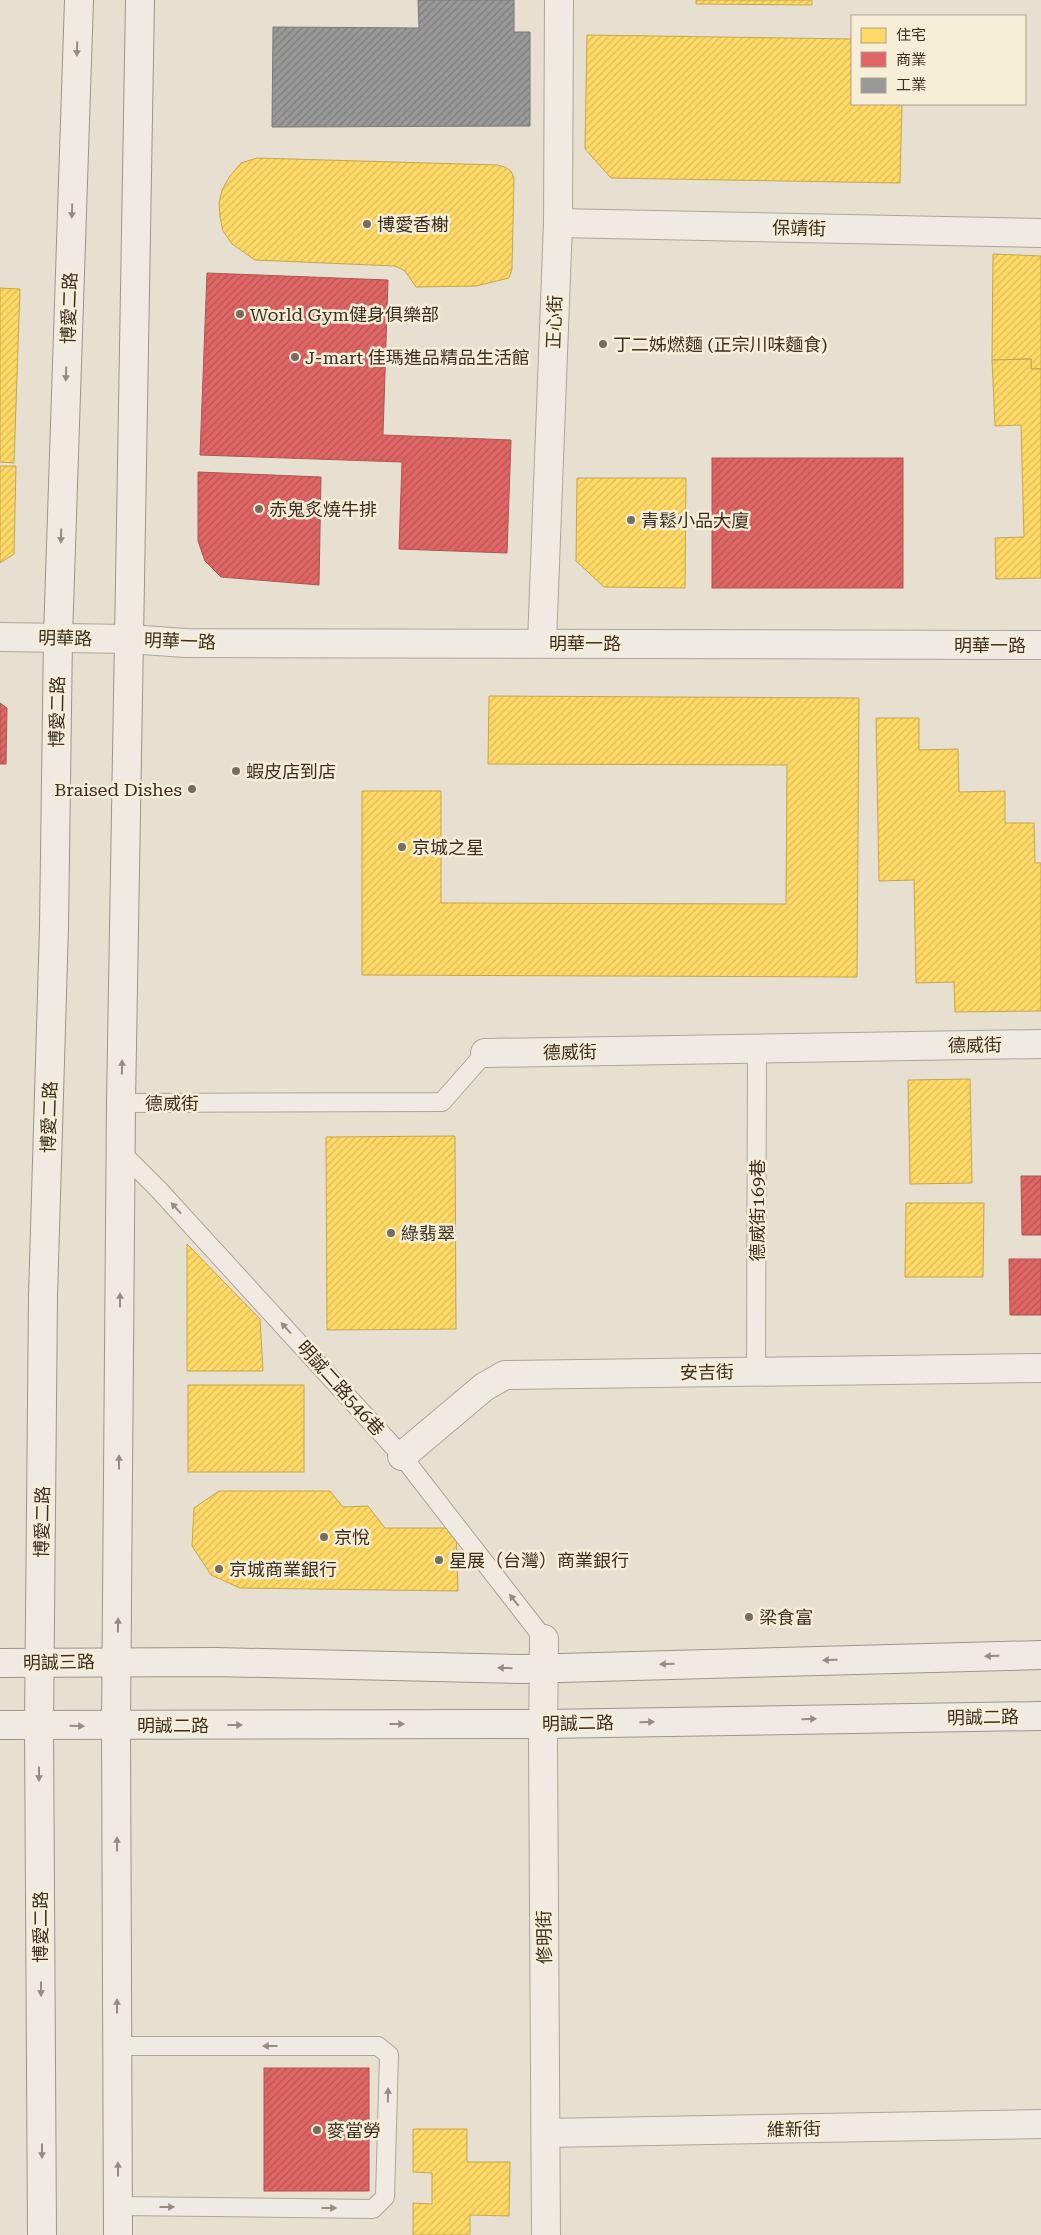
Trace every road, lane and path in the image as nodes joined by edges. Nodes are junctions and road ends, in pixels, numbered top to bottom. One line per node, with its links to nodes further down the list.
1 (79, 0): 7 (street, 博愛二路, one-way to 7)
2 (140, 0): 8 (street)
3 (559, 0): 4 (street, 正心街)
4 (558, 223): 5 (street, 保靖街); 9 (street, 正心街)
5 (1041, 233)
6 (0, 637): 7 (street, 明華路)
7 (58, 637): 8 (street, 明華路); 22 (street, 博愛二路)
8 (129, 639): 9 (street, 明華一路); 14 (street, one-way to 8)
9 (542, 643): 10 (street, 明華一路)
10 (1041, 645)
11 (1041, 1044): 12 (street, 德威街)
12 (757, 1049): 13 (street, 德威街); 17 (lane, 德威街169巷)
13 (485, 1053): 14 (lane, 德威街)
14 (121, 1103): 15 (street)
15 (122, 1152): 18 (lane, 明誠二路546巷, one-way to 15); 21 (street, one-way to 15)
16 (1041, 1368): 17 (street, 安吉街)
17 (756, 1371): 18 (street, 安吉街)
18 (402, 1456): 19 (lane, 明誠二路546巷, one-way to 18)
19 (544, 1638): 24 (street, 修明街)
20 (1041, 1655): 24 (street, one-way to 24)
21 (117, 1661): 22 (street, 明誠三路); 24 (street, one-way to 21); 29 (street)
22 (39, 1662): 23 (street, 明誠三路); 28 (street, 博愛二路)
23 (0, 1663)
24 (544, 1667): 26 (street, 修明街)
25 (1041, 1716): 26 (street, 明誠二路, one-way to 25)
26 (544, 1724): 29 (street, 明誠二路, one-way to 26); 32 (street, 修明街)
27 (0, 1725): 28 (street)
28 (39, 1725): 29 (street, one-way to 29); 34 (street, 博愛二路, one-way to 34)
29 (116, 1726): 30 (street, one-way to 29)
30 (117, 2046): 33 (street, one-way to 30); 33 (lane, one-way to 30)
31 (1041, 2124): 32 (street, 維新街)
32 (546, 2134): 36 (street, 修明街)
33 (118, 2206): 35 (street)
34 (42, 2235)
35 (118, 2235)
36 (546, 2235)

